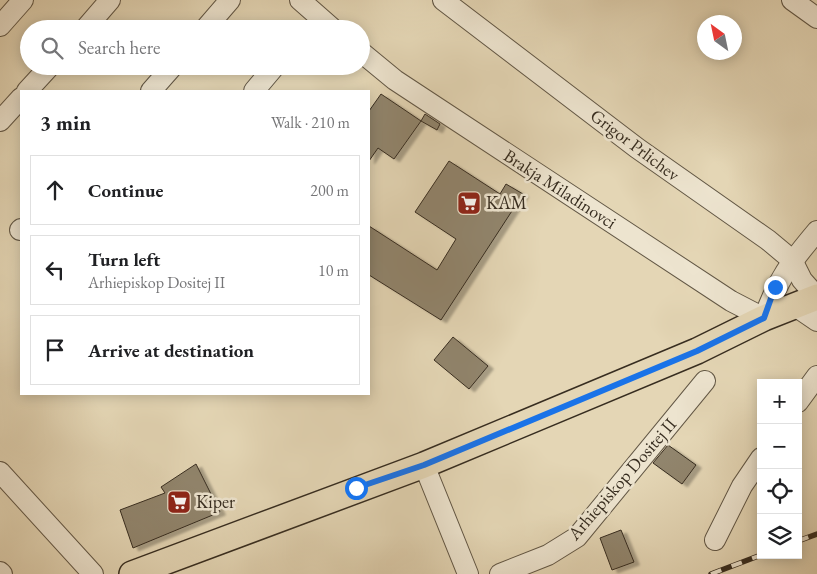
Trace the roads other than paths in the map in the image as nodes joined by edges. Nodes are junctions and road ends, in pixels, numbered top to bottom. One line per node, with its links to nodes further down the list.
1 (23, 0): 11 (street)
2 (110, 0): 8 (street)
3 (230, 0): 9 (street)
4 (300, 0): 10 (street)
5 (443, 0): 22 (street, Grigor Prlichev)
6 (792, 0): 7 (street)
7 (817, 18)
8 (93, 20)
9 (213, 20)
10 (311, 20)
11 (0, 26)
12 (370, 59): 24 (street, Brakja Miladinovci)
13 (42, 75): 16 (street)
14 (165, 75): 17 (street)
15 (267, 75): 18 (street)
16 (28, 90)
17 (153, 90)
18 (255, 90)
19 (20, 99): 20 (street)
20 (0, 121)
21 (817, 231): 22 (street)
22 (792, 260): 23 (street, Grigor Prlichev); 24 (street)
23 (810, 300): 24 (main road); 25 (street, Grigor Prlichev)
24 (764, 318): 30 (main road)
25 (817, 321)
26 (817, 376): 28 (street)
27 (705, 381): 36 (street, Arhiepiskop Dositej II)
28 (802, 397)
29 (757, 464): 32 (street)
30 (424, 465): 34 (main road); 35 (street)
31 (0, 472): 33 (street)
32 (715, 540)
33 (93, 574)
34 (132, 574)
35 (468, 574)
36 (500, 574)

